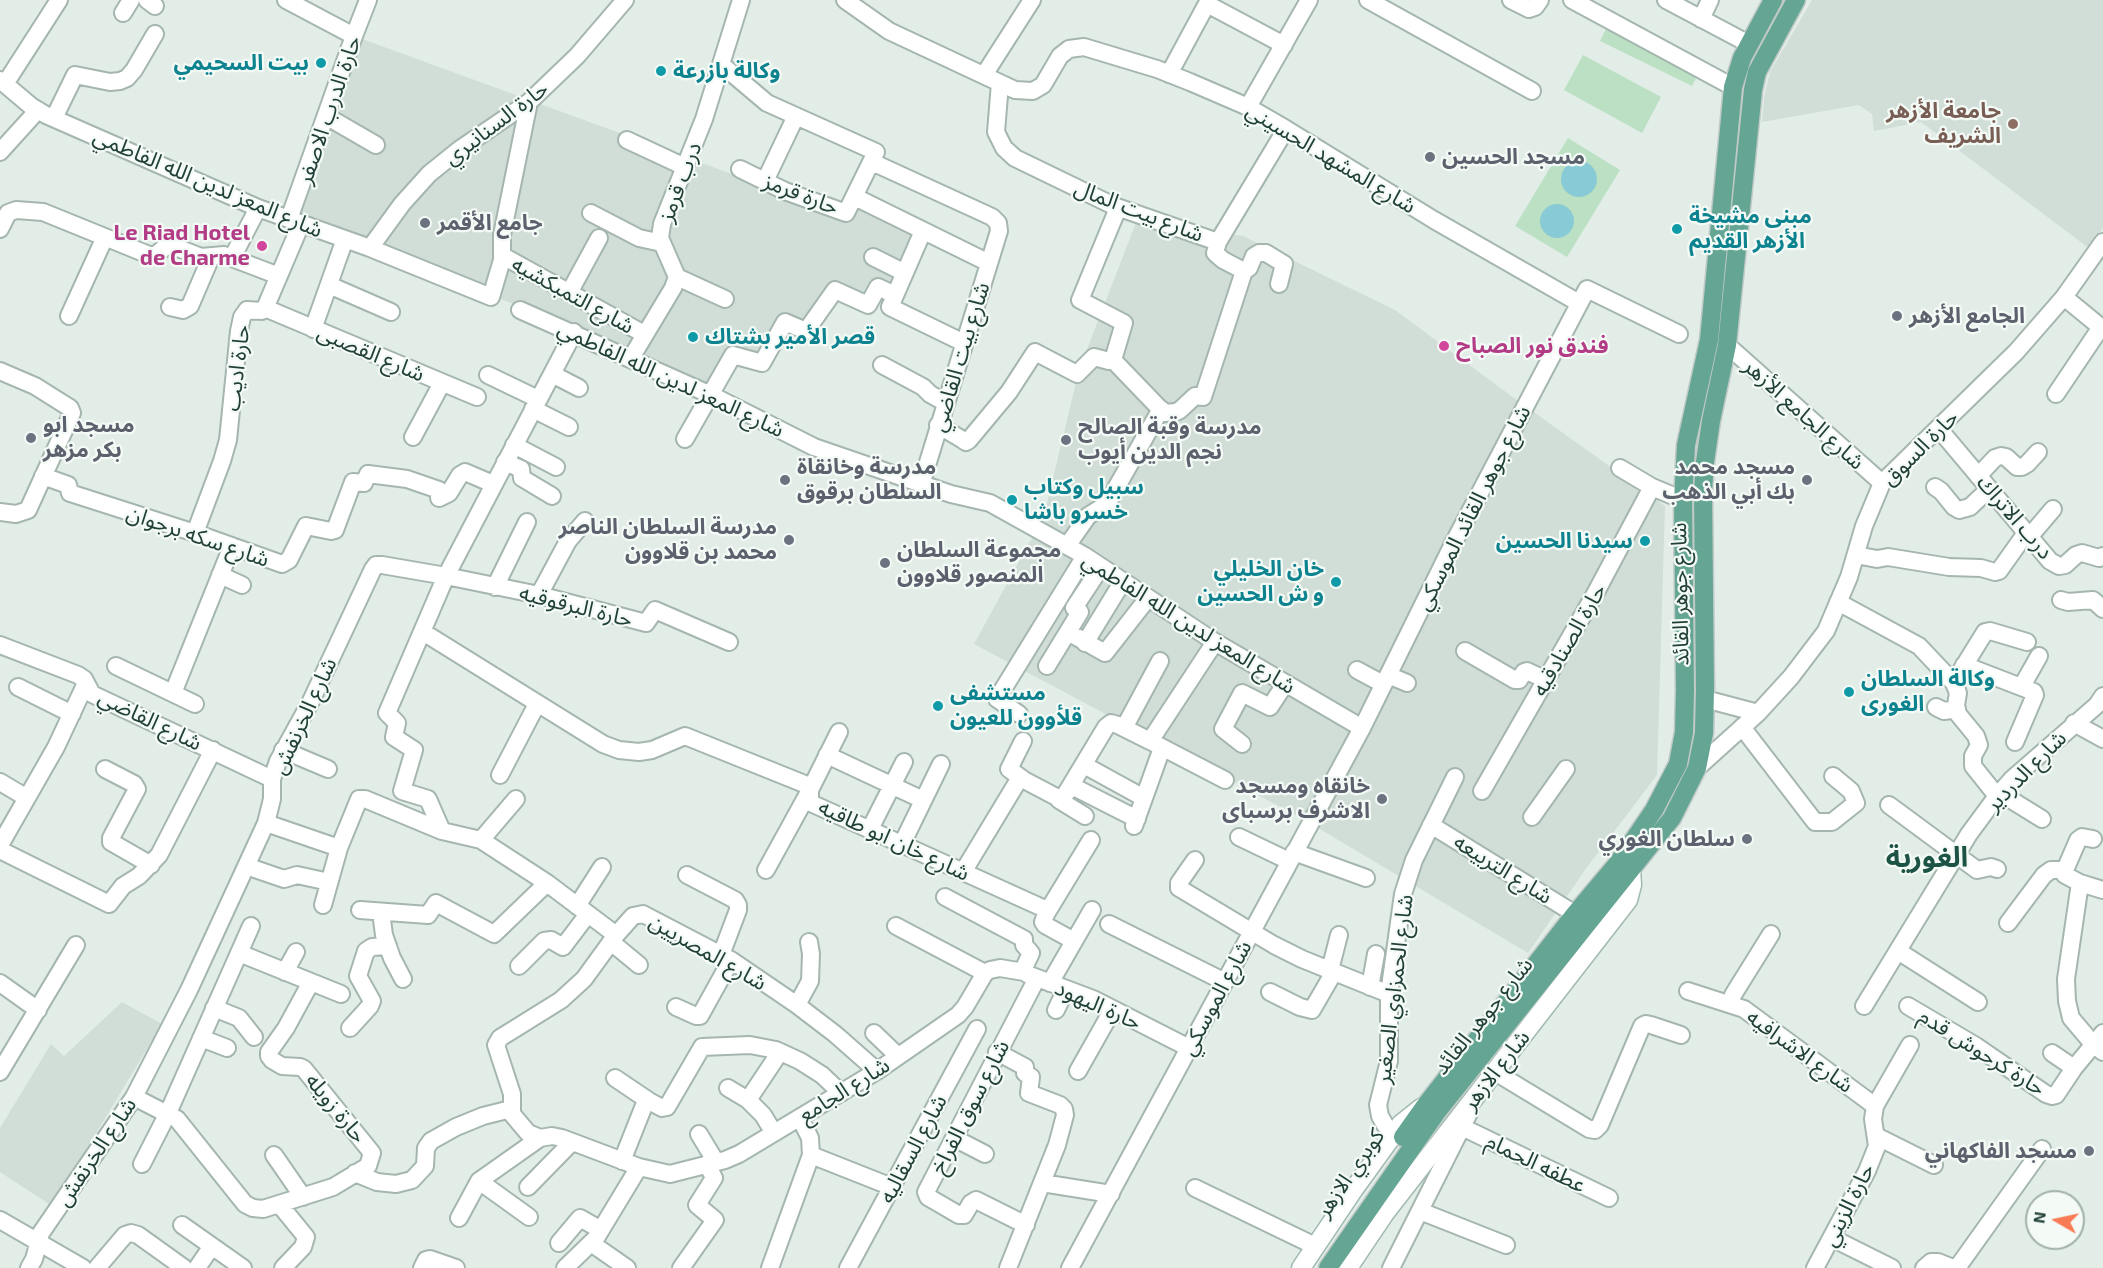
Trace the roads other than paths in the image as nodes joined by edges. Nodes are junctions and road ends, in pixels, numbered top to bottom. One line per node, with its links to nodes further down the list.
1 (59, 0): 26 (street)
2 (286, 0): 20 (street)
3 (368, 0): 20 (street, حارة الدرب الاصفر)
4 (625, 0): 30 (street, حارة السنانيري)
5 (741, 0): 23 (street, درب قرمز)
6 (845, 0): 25 (street)
7 (1032, 0): 25 (street)
8 (1309, 0): 22 (street)
9 (1368, 0): 29 (street)
10 (1511, 0): 11 (street)
11 (1540, 0)
12 (1572, 0): 28 (street)
13 (1666, 0): 18 (street)
14 (1710, 0): 18 (street)
15 (1773, 0): 21 (main road, شارع جوهر القائد)
16 (1796, 0): 86 (main road, شارع جوهر القائد)
17 (1208, 2): 22 (street); 24 (street)
18 (1701, 19): 21 (street)
19 (155, 34): 35 (street)
20 (354, 36): 33 (street, حارة الدرب الاصفر)
21 (1749, 44): 28 (main road, شارع جوهر القائد)
22 (1284, 45): 31 (street)
23 (722, 65): 34 (street); 41 (street, درب قرمز)
24 (1169, 74): 27 (street, شارع المشهد الحسيني); 31 (street, شارع المشهد الحسيني)
25 (984, 75): 27 (street)
26 (2, 82): 32 (street, شارع المعز لدين الله الفاطمي)
27 (1000, 83): 46 (street, شارع بيت المال)
28 (1733, 87): 119 (main road, شارع جوهر القائد)
29 (1532, 91)
30 (529, 102): 57 (street, حارة السنانيري); 58 (street, شارع التمبكشيه)
31 (1248, 107): 36 (street, شارع المشهد الحسيني)
32 (38, 110): 35 (street, شارع المعز لدين الله الفاطمي); 39 (street)
33 (326, 116): 38 (street); 48 (street, حارة الدرب الاصفر)
34 (796, 116): 40 (street); 43 (street)
35 (54, 118): 45 (street, شارع المعز لدين الله الفاطمي)
36 (1286, 129): 54 (street, شارع بيت المال); 71 (street, شارع المشهد الحسيني)
37 (627, 140): 41 (street)
38 (376, 145)
39 (0, 152)
40 (872, 162): 44 (street); 62 (street, شارع بيت القاضي)
41 (685, 167): 56 (street, درب قرمز)
42 (740, 169): 43 (street, حارة قرمز)
43 (765, 181): 44 (street, حارة قرمز)
44 (855, 197): 50 (street, شارع بيت القاضي)
45 (258, 208): 48 (street, شارع المعز لدين الله الفاطمي); 61 (street)
46 (1118, 208): 54 (street, شارع بيت المال); 88 (street)
47 (591, 213): 56 (street)
48 (295, 221): 53 (street, شارع المعز لدين الله الفاطمي); 65 (street, حارة اديب)
49 (0, 229): 51 (street)
50 (923, 231): 62 (street, شارع بيت القاضي); 64 (street)
51 (105, 237): 59 (street); 79 (street)
52 (599, 238): 69 (street)
53 (345, 239): 57 (street, شارع المعز لدين الله الفاطمي); 68 (street)
54 (1218, 242): 63 (street)
55 (2103, 242): 73 (street, حارة السوق)
56 (662, 243): 66 (street, درب قرمز)
57 (370, 248): 72 (street, شارع المعز لدين الله الفاطمي)
58 (503, 256): 69 (street, شارع التمبكشيه); 72 (street, شارع التمبكشيه)
59 (211, 257): 61 (street); 75 (street)
60 (873, 257): 64 (street)
61 (232, 258): 65 (street)
62 (989, 263): 85 (street, شارع بيت القاضي)
63 (1244, 271): 67 (street); 100 (street)
64 (904, 273): 70 (street)
65 (279, 276): 76 (street, حارة اديب)
66 (677, 277): 74 (street); 83 (street)
67 (1279, 284)
68 (329, 285): 78 (street); 80 (street)
69 (569, 293): 83 (street, شارع التمبكشيه)
70 (895, 295): 85 (street); 96 (street)
71 (1583, 296): 84 (street, شارع المشهد الحسيني); 158 (street, شارع جوهر القائد الموسكي)
72 (490, 297)
73 (2064, 297): 81 (street); 103 (street, حارة السوق)
74 (725, 299)
75 (170, 307)
76 (265, 308): 80 (street, شارع القصبى); 124 (street, حارة اديب)
77 (520, 310): 82 (street, شارع المعز لدين الله الفاطمي)
78 (392, 312)
79 (69, 316)
80 (313, 328): 93 (street, شارع القصبى)
81 (2101, 329): 95 (street)
82 (574, 332): 87 (street, شارع المعز لدين الله الفاطمي); 91 (street)
83 (644, 334): 87 (street)
84 (1679, 334)
85 (964, 342): 98 (street, شارع بيت القاضي)
86 (1727, 345): 113 (street, شارع الجامع الأزهر); 168 (main road, شارع جوهر القائد)
87 (631, 358): 96 (street, شارع المعز لدين الله الفاطمي)
88 (1113, 360): 100 (street); 101 (street)
89 (882, 365): 98 (street)
90 (0, 371): 111 (street)
91 (552, 374): 94 (street); 99 (street)
92 (488, 375): 99 (street)
93 (442, 383): 97 (street, شارع القصبى); 104 (street)
94 (579, 388)
95 (2056, 394)
96 (711, 395): 105 (street); 115 (street, شارع المعز لدين الله الفاطمي)
97 (477, 397)
98 (945, 403): 101 (street, شارع بيت القاضي)
99 (536, 404): 102 (street); 106 (street)
100 (1161, 409): 127 (street)
101 (938, 426): 115 (street, شارع بيت القاضي)
102 (569, 427)
103 (1939, 429): 112 (street, درب الاتراك); 113 (street, حارة السوق)
104 (413, 437)
105 (685, 439)
106 (514, 445): 108 (street); 109 (street)
107 (2038, 452): 112 (street)
108 (505, 462): 114 (street); 118 (street)
109 (556, 467)
110 (1620, 468): 116 (street)
111 (43, 476): 121 (street); 124 (street, شارع سكه برجوان)
112 (1984, 482): 117 (street); 125 (street, درب الاتراك)
113 (1882, 483): 128 (street, حارة السوق)
114 (493, 484): 126 (street, شارع سكه برجوان); 133 (street)
115 (921, 485): 127 (street, شارع المعز لدين الله الفاطمي)
116 (1652, 487): 119 (street); 159 (street, حارة الصنادقيه)
117 (1935, 487)
118 (552, 496)
119 (1683, 500): 253 (main road, شارع جوهر القائد)
120 (2053, 509): 125 (street)
121 (0, 512)
122 (585, 521): 137 (street)
123 (527, 522): 136 (street)
124 (195, 533): 126 (street, شارع سكه برجوان)
125 (2028, 534): 128 (street); 130 (street, درب الاتراك)
126 (232, 546): 132 (street)
127 (1066, 546): 129 (street, شارع المعز لدين الله الفاطمي)
128 (1856, 555): 140 (street, حارة السوق)
129 (1085, 556): 131 (street, شارع المعز لدين الله الفاطمي); 175 (street)
130 (2103, 556)
131 (1101, 567): 134 (street, شارع المعز لدين الله الفاطمي); 142 (street)
132 (220, 575): 135 (street); 166 (street)
133 (446, 576): 136 (street, حارة البرقوقيه); 144 (street); 187 (street, شارع الخرنفش)
134 (1123, 581): 138 (street, شارع المعز لدين الله الفاطمي); 143 (street)
135 (242, 585)
136 (495, 586): 137 (street, حارة البرقوقيه)
137 (539, 596): 146 (street, حارة البرقوقيه)
138 (1148, 598): 147 (street, شارع المعز لدين الله الفاطمي); 149 (street)
139 (2061, 600): 141 (street)
140 (1838, 603): 162 (street); 173 (street, حارة السوق)
141 (2103, 609)
142 (1080, 612): 143 (street); 145 (street)
143 (1099, 620): 149 (street)
144 (423, 632): 170 (street, شارع خان ابو طاقيه); 220 (street)
145 (1068, 632): 149 (street); 155 (street)
146 (729, 642)
147 (1215, 642): 163 (street, شارع المعز لدين الله الفاطمي); 184 (street)
148 (2027, 642): 156 (street)
149 (1085, 643)
150 (1, 650): 160 (street, شارع القاضي)
151 (1465, 651): 159 (street)
152 (2039, 656): 164 (street)
153 (1160, 661): 178 (street)
154 (116, 666): 166 (street)
155 (1047, 666)
156 (1964, 666): 162 (street); 164 (street)
157 (1357, 670): 158 (street)
158 (1386, 679): 161 (street); 179 (street, شارع جوهر القائد الموسكي)
159 (1546, 680): 206 (street, حارة الصنادقيه)
160 (86, 683): 174 (street); 186 (street, شارع القاضي)
161 (1407, 683)
162 (1954, 683): 172 (street)
163 (1285, 684): 179 (street, شارع المعز لدين الله الفاطمي); 185 (street)
164 (2022, 686): 183 (street)
165 (18, 687): 174 (street)
166 (173, 693): 169 (street)
167 (2103, 696): 176 (street, شارع الدردير)
168 (1705, 699): 173 (street); 192 (main road, شارع جوهر القائد)
169 (195, 704)
170 (537, 704): 196 (street); 205 (street, شارع خان ابو طاقيه)
171 (1936, 707): 172 (street)
172 (1957, 709): 207 (street)
173 (1758, 713): 177 (street, حارة السوق)
174 (72, 714): 208 (street)
175 (1019, 714)
176 (2074, 723): 181 (street); 207 (street, شارع الدردير)
177 (1742, 727): 192 (street, حارة السوق); 197 (street)
178 (1124, 728): 184 (street); 191 (street)
179 (1362, 728): 230 (street, شارع الموسكي)
180 (839, 732): 188 (street)
181 (2103, 739)
182 (1023, 741): 200 (street)
183 (2015, 742)
184 (1156, 744): 201 (street); 209 (street)
185 (1242, 744)
186 (213, 750): 199 (street, شارع القاضي); 232 (street)
187 (283, 750): 194 (street); 199 (street, شارع الخرنفش)
188 (827, 755): 203 (street); 205 (street)
189 (904, 762): 203 (street)
190 (941, 764): 211 (street)
191 (1084, 765): 204 (street); 209 (street)
192 (1697, 768): 235 (main road, شارع جوهر القائد)
193 (105, 769): 232 (street)
194 (328, 769)
195 (1566, 769): 215 (street)
196 (500, 775)
197 (1833, 776)
198 (1455, 777): 218 (street, شارع الحمزاوي الصغير)
199 (273, 779): 217 (street, شارع الخرنفش)
200 (1024, 780): 212 (street); 239 (street)
201 (1225, 780)
202 (0, 782): 208 (street)
203 (892, 785): 211 (street); 219 (street)
204 (1072, 786): 209 (street); 212 (street)
205 (810, 790): 219 (street, شارع خان ابو طاقيه); 237 (street)
206 (1482, 791)
207 (1999, 795): 216 (street); 229 (street, شارع الدردير)
208 (27, 798): 221 (street)
209 (1144, 798)
210 (516, 800): 224 (street)
211 (923, 800): 226 (street)
212 (1059, 800): 214 (street)
213 (1889, 805): 229 (street)
214 (1085, 816)
215 (1532, 817)
216 (2042, 819)
217 (267, 823): 227 (street); 233 (street, شارع الخرنفش)
218 (1431, 825): 253 (street, شارع التربيعه); 285 (street, شارع الحمزاوي الصغير)
219 (870, 830): 226 (street, شارع خان ابو طاقيه)
220 (442, 831): 224 (street, شارع المصريين); 227 (street, شارع المصريين)
221 (3, 834)
222 (1239, 837): 230 (street)
223 (2093, 839): 238 (street)
224 (481, 840): 243 (street, شارع المصريين)
225 (1091, 840): 252 (street)
226 (902, 844): 239 (street, شارع خان ابو طاقيه)
227 (339, 848): 242 (street)
228 (0, 850): 232 (street)
229 (1955, 856): 236 (street); 266 (street, شارع الدردير)
230 (1292, 857): 241 (street); 258 (street, شارع الموسكي)
231 (1195, 860): 258 (street)
232 (150, 865)
233 (246, 866): 242 (street); 320 (street, شارع الخرنفش)
234 (602, 867): 249 (street)
235 (1631, 869): 315 (main road, شارع الازهر); 325 (main road, شارع جوهر القائد)
236 (1997, 869)
237 (766, 870)
238 (2065, 870): 244 (street); 254 (street)
239 (963, 872): 252 (street, شارع خان ابو طاقيه)
240 (687, 875): 270 (street)
241 (1366, 878)
242 (329, 882): 247 (street)
243 (547, 883): 249 (street, شارع المصريين); 251 (street)
244 (2080, 883): 245 (street); 303 (street)
245 (2103, 890)
246 (945, 897): 277 (street)
247 (323, 905)
248 (360, 910): 251 (street)
249 (583, 910): 261 (street, شارع المصريين); 272 (street)
250 (1092, 910): 262 (street)
251 (381, 912): 265 (street)
252 (1046, 914): 262 (street, شارع خان ابو طاقيه)
253 (1575, 914): 325 (main road, شارع جوهر القائد)
254 (2008, 923)
255 (1109, 924): 279 (street)
256 (251, 926): 268 (street)
257 (896, 926): 275 (street)
258 (1252, 931): 273 (street); 279 (street, شارع الموسكي)
259 (1771, 934): 286 (street)
260 (1339, 935): 273 (street)
261 (613, 938): 270 (street, شارع المصريين); 271 (street); 324 (street)
262 (1074, 941): 277 (street)
263 (809, 942): 288 (street)
264 (76, 945): 294 (street)
265 (388, 946): 276 (street); 297 (street)
266 (1898, 951): 287 (street); 290 (street, شارع الدردير)
267 (296, 952): 274 (street)
268 (239, 953): 274 (street); 292 (street)
269 (1376, 954): 281 (street)
270 (726, 957): 288 (street, شارع المصريين); 289 (street)
271 (639, 965)
272 (519, 966)
273 (1332, 971): 281 (street); 283 (street)
274 (285, 972): 278 (street)
275 (985, 973): 277 (street); 296 (street, شارع الجامع)
276 (403, 979)
277 (1044, 980): 293 (street, حارة اليهود); 295 (street); 305 (street, شارع سوق الفراخ)
278 (310, 982): 284 (street); 345 (street, حارة زويله)
279 (1225, 982): 307 (street, شارع الموسكي)
280 (0, 983): 294 (street)
281 (1370, 987): 285 (street)
282 (1688, 991): 323 (street, شارع الاشرافيه)
283 (1270, 992)
284 (341, 994)
285 (1389, 994): 330 (street, شارع الحمزاوي الصغير)
286 (1733, 995)
287 (1978, 1002)
288 (797, 1005): 312 (street, شارع المصريين)
289 (676, 1006)
290 (1864, 1006)
291 (1908, 1006): 311 (street, حارة كرحوش قدم)
292 (214, 1008): 301 (street); 302 (street)
293 (1113, 1009): 307 (street, حارة اليهود); 313 (street)
294 (38, 1010): 314 (street)
295 (1056, 1010)
296 (954, 1017): 298 (street); 310 (street, شارع الجامع)
297 (350, 1028)
298 (977, 1029): 305 (street); 349 (street, شارع السقاليه)
299 (874, 1034): 310 (street)
300 (1681, 1035): 315 (street)
301 (254, 1036)
302 (201, 1038): 306 (street); 326 (street)
303 (2100, 1043): 311 (street)
304 (1910, 1045): 323 (street)
305 (1000, 1047): 334 (street, شارع سوق الفراخ); 347 (street)
306 (226, 1048)
307 (1189, 1048): 351 (street, شارع الموسكي)
308 (780, 1052): 319 (street); 321 (street); 322 (street)
309 (2052, 1053): 311 (street)
310 (898, 1056): 312 (street, شارع الجامع)
311 (2074, 1068)
312 (877, 1071): 319 (street, شارع الجامع)
313 (1078, 1071)
314 (0, 1072)
315 (1495, 1072): 318 (main road, شارع الازهر)
316 (615, 1078): 322 (street)
317 (728, 1088): 321 (street)
318 (1481, 1089): 328 (street); 389 (main road, شارع الازهر)
319 (841, 1093): 327 (street, شارع الجامع)
320 (134, 1097): 326 (street, حارة زويله); 363 (street, شارع الخرنفش)
321 (748, 1100): 329 (street)
322 (649, 1101): 340 (street)
323 (1875, 1106): 332 (street, حارة الزيني)
324 (511, 1109): 333 (street); 345 (street)
325 (1430, 1110): 330 (main road, شارع الازهر); 387 (main road, كوبري الازهر); 388 (main road, كوبري الازهر)
326 (168, 1113): 342 (street); 354 (street, حارة زويله)
327 (800, 1118): 329 (street, شارع الجامع); 339 (street)
328 (1462, 1127): 353 (street, عطفه الحمام); 355 (street)
329 (774, 1133): 341 (street, شارع الجامع)
330 (1394, 1133): 367 (main road, شارع الازهر)
331 (699, 1134): 341 (street)
332 (1876, 1136): 343 (street); 362 (street, حارة الزيني)
333 (540, 1138): 335 (street, شارع الجامع); 346 (street)
334 (954, 1138): 337 (street); 360 (street, شارع سوق الفراخ)
335 (572, 1142): 340 (street, شارع الجامع); 348 (street)
336 (2042, 1149): 393 (street)
337 (985, 1154)
338 (274, 1155): 352 (street)
339 (811, 1155): 349 (street); 382 (street)
340 (622, 1161): 344 (street, شارع الجامع)
341 (712, 1163): 344 (street, شارع الجامع); 381 (street)
342 (142, 1164)
343 (1934, 1165)
344 (639, 1167): 361 (street)
345 (355, 1173): 352 (street, حارة زويله)
346 (479, 1181): 356 (street); 357 (street)
347 (1042, 1183): 351 (street); 360 (street)
348 (528, 1187)
349 (892, 1187): 383 (street, شارع السقاليه)
350 (1195, 1188): 367 (street)
351 (1111, 1194): 385 (street, شارع الموسكي)
352 (303, 1197): 354 (street, حارة زويله)
353 (1609, 1198)
354 (279, 1204): 376 (street)
355 (1420, 1210): 365 (street); 390 (street)
356 (529, 1217)
357 (459, 1218)
358 (0, 1221): 363 (street)
359 (182, 1225): 366 (street)
360 (1026, 1225): 384 (street)
361 (596, 1237): 364 (street); 379 (street); 380 (street)
362 (1832, 1238): 368 (street); 369 (street, حارة الزيني)
363 (38, 1243): 370 (street, شارع الخرنفش); 371 (street)
364 (559, 1243)
365 (1506, 1245)
366 (212, 1246): 374 (street); 375 (street)
367 (1315, 1246): 386 (main road, شارع الازهر)
368 (1870, 1263): 391 (street)
369 (1822, 1266)
370 (29, 1268)
371 (83, 1268)
372 (97, 1268): 373 (street)
373 (184, 1268)
374 (197, 1268)
375 (243, 1268)
376 (283, 1268)
377 (422, 1268): 378 (street)
378 (456, 1268)
379 (565, 1268)
380 (627, 1268)
381 (681, 1268)
382 (770, 1268)
383 (848, 1268)
384 (1008, 1268)
385 (1070, 1268)
386 (1301, 1268)
387 (1315, 1268)
388 (1328, 1268)
389 (1348, 1268)
390 (1391, 1268)
391 (1892, 1268)
392 (1924, 1268): 393 (street)
393 (1955, 1268)

